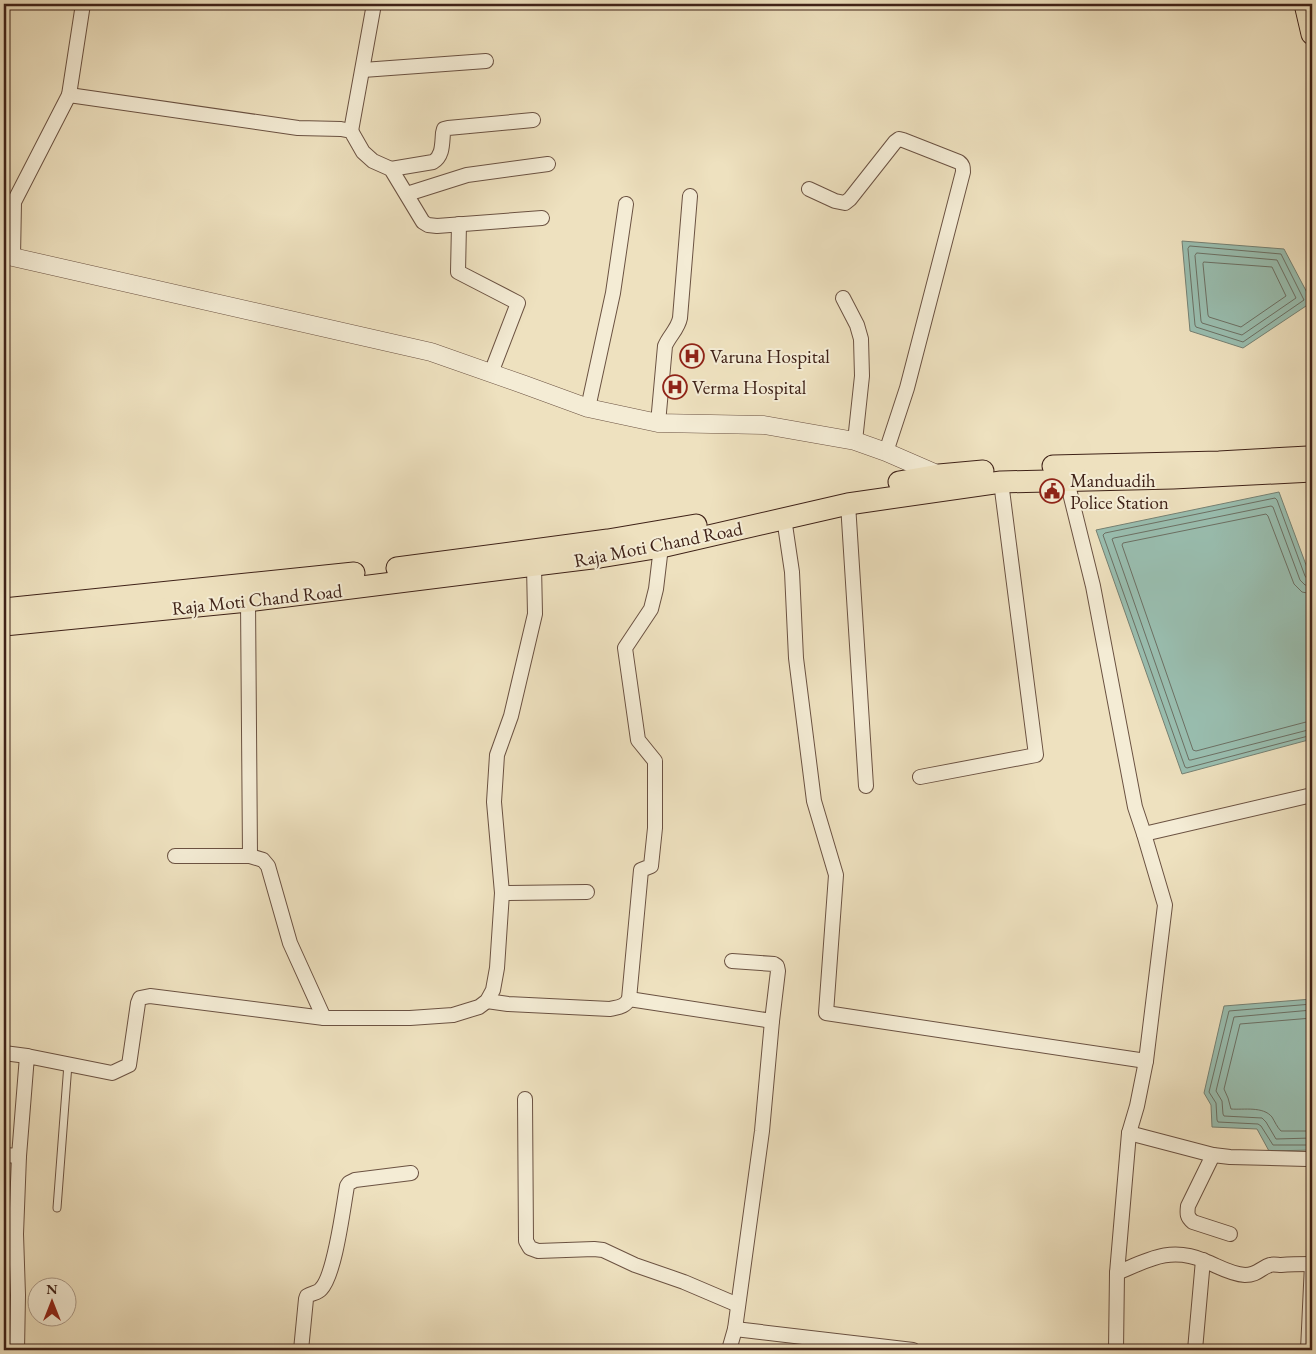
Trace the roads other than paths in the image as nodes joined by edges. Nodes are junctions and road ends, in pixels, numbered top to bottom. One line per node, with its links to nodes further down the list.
1 (83, 4): 7 (street)
2 (374, 4): 6 (street)
3 (1304, 4): 4 (main road)
4 (1312, 34)
5 (486, 60): 6 (street)
6 (363, 70): 9 (street)
7 (70, 95): 9 (street); 18 (street)
8 (532, 120): 11 (street)
9 (351, 131): 11 (street)
10 (548, 164): 13 (street)
11 (392, 169): 13 (street)
12 (809, 189): 24 (street)
13 (407, 194): 17 (street)
14 (690, 196): 22 (street)
15 (626, 204): 21 (street)
16 (542, 218): 17 (street)
17 (459, 224): 20 (street)
18 (8, 256): 20 (street)
19 (843, 298): 23 (street)
20 (491, 373): 21 (street)
21 (588, 408): 22 (street)
22 (658, 423): 23 (street)
23 (855, 441): 24 (street)
24 (886, 452): 28 (street)
25 (1312, 457): 28 (main road)
26 (1312, 471): 27 (main road, Raja Moti Chand Road)
27 (1067, 480): 29 (main road, Raja Moti Chand Road); 40 (street)
28 (946, 482): 29 (main road, Raja Moti Chand Road); 30 (main road, Raja Moti Chand Road); 35 (main road)
29 (1001, 482): 37 (street)
30 (848, 504): 31 (main road, Raja Moti Chand Road); 38 (street)
31 (784, 518): 32 (main road, Raja Moti Chand Road); 52 (street)
32 (662, 547): 33 (main road, Raja Moti Chand Road); 46 (street)
33 (534, 566): 34 (main road, Raja Moti Chand Road); 44 (street)
34 (248, 601): 36 (main road, Raja Moti Chand Road); 42 (street)
35 (4, 608)
36 (4, 625)
37 (920, 777)
38 (866, 786)
39 (1312, 795): 40 (street)
40 (1144, 834): 52 (street)
41 (175, 856): 42 (street)
42 (250, 856): 48 (street)
43 (586, 892): 44 (street)
44 (502, 893): 47 (street)
45 (732, 961): 49 (street)
46 (629, 998): 47 (street); 49 (street)
47 (487, 1001): 48 (street)
48 (324, 1018): 53 (street)
49 (772, 1021): 67 (street)
50 (4, 1053): 51 (street)
51 (27, 1056): 53 (street); 58 (street)
52 (1146, 1060): 55 (street)
53 (68, 1064): 61 (lane)
54 (525, 1099): 67 (street)
55 (1129, 1133): 57 (street); 66 (street)
56 (4, 1155): 58 (street)
57 (1213, 1155): 59 (street); 62 (street)
58 (19, 1156): 63 (street)
59 (1312, 1158)
60 (411, 1173): 70 (street)
61 (58, 1208)
62 (1230, 1234)
63 (10, 1235): 69 (street)
64 (1203, 1260): 65 (street); 66 (street); 74 (street)
65 (1312, 1264): 75 (street)
66 (1117, 1273): 73 (street)
67 (738, 1305): 68 (street)
68 (735, 1329): 71 (street); 72 (street)
69 (17, 1350)
70 (301, 1350)
71 (729, 1350)
72 (913, 1350)
73 (1116, 1350)
74 (1195, 1350)
75 (1308, 1350)

